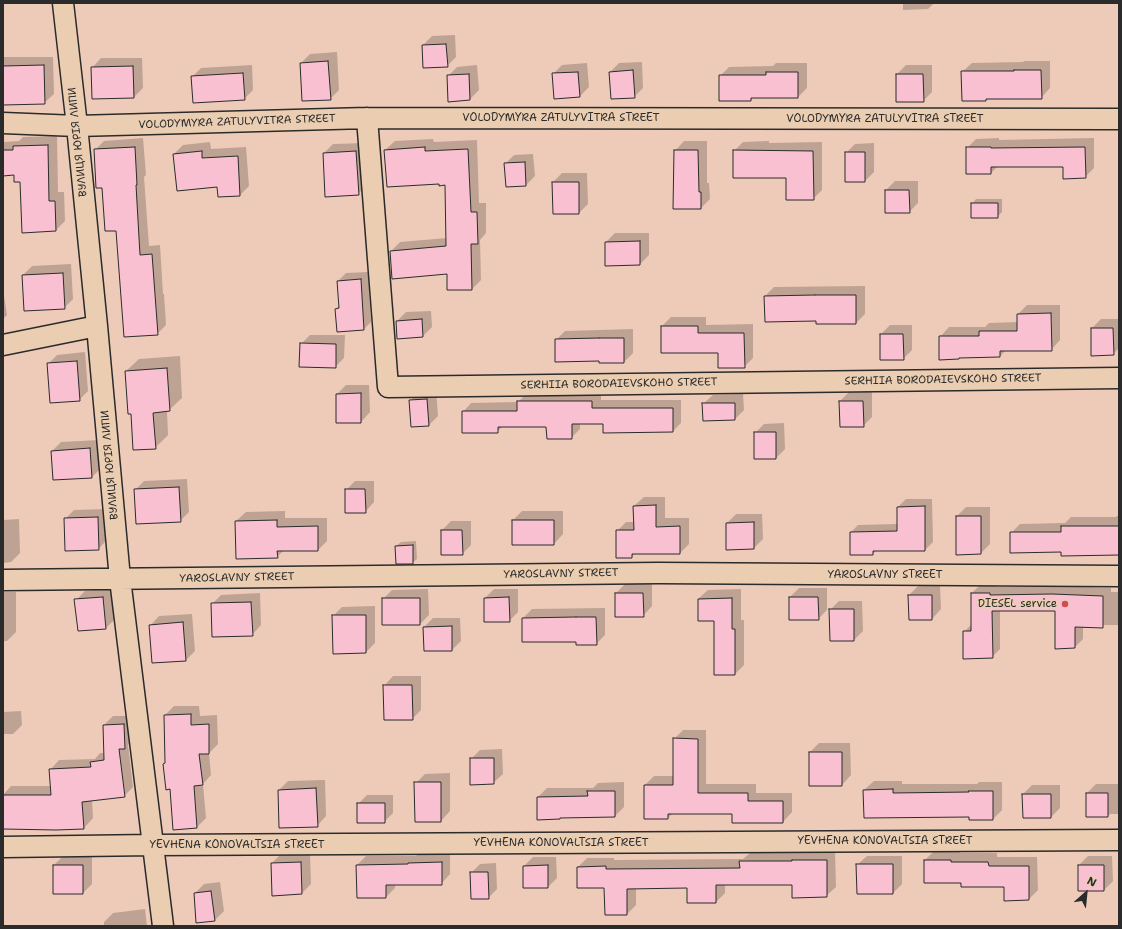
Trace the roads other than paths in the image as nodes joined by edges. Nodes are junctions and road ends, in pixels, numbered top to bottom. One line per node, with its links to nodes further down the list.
1 (63, 3): 5 (street, ВУЛИЦЯ ЮРІЯ ЛИПИ)
2 (367, 118): 3 (street, VOLODYMYRA ZATULYVITRA STREET); 5 (street, VOLODYMYRA ZATULYVITRA STREET); 8 (street, SERHIIA BORODAIEVSKOHO STREET)
3 (1119, 119)
4 (3, 123): 5 (street, VOLODYMYRA ZATULYVITRA STREET)
5 (77, 126): 6 (street, ВУЛИЦЯ ЮРІЯ ЛИПИ)
6 (97, 326): 7 (street); 10 (street, ВУЛИЦЯ ЮРІЯ ЛИПИ)
7 (3, 345)
8 (1119, 378)
9 (1119, 576): 10 (street, YAROSLAVNY STREET)
10 (120, 579): 11 (street, YAROSLAVNY STREET); 13 (street, ВУЛИЦЯ ЮРІЯ ЛИПИ)
11 (3, 580)
12 (1119, 840): 13 (street, YEVHENA KONOVALTSIA STREET)
13 (153, 845): 14 (street, YEVHENA KONOVALTSIA STREET); 15 (street, ВУЛИЦЯ ЮРІЯ ЛИПИ)
14 (3, 847)
15 (163, 926)

